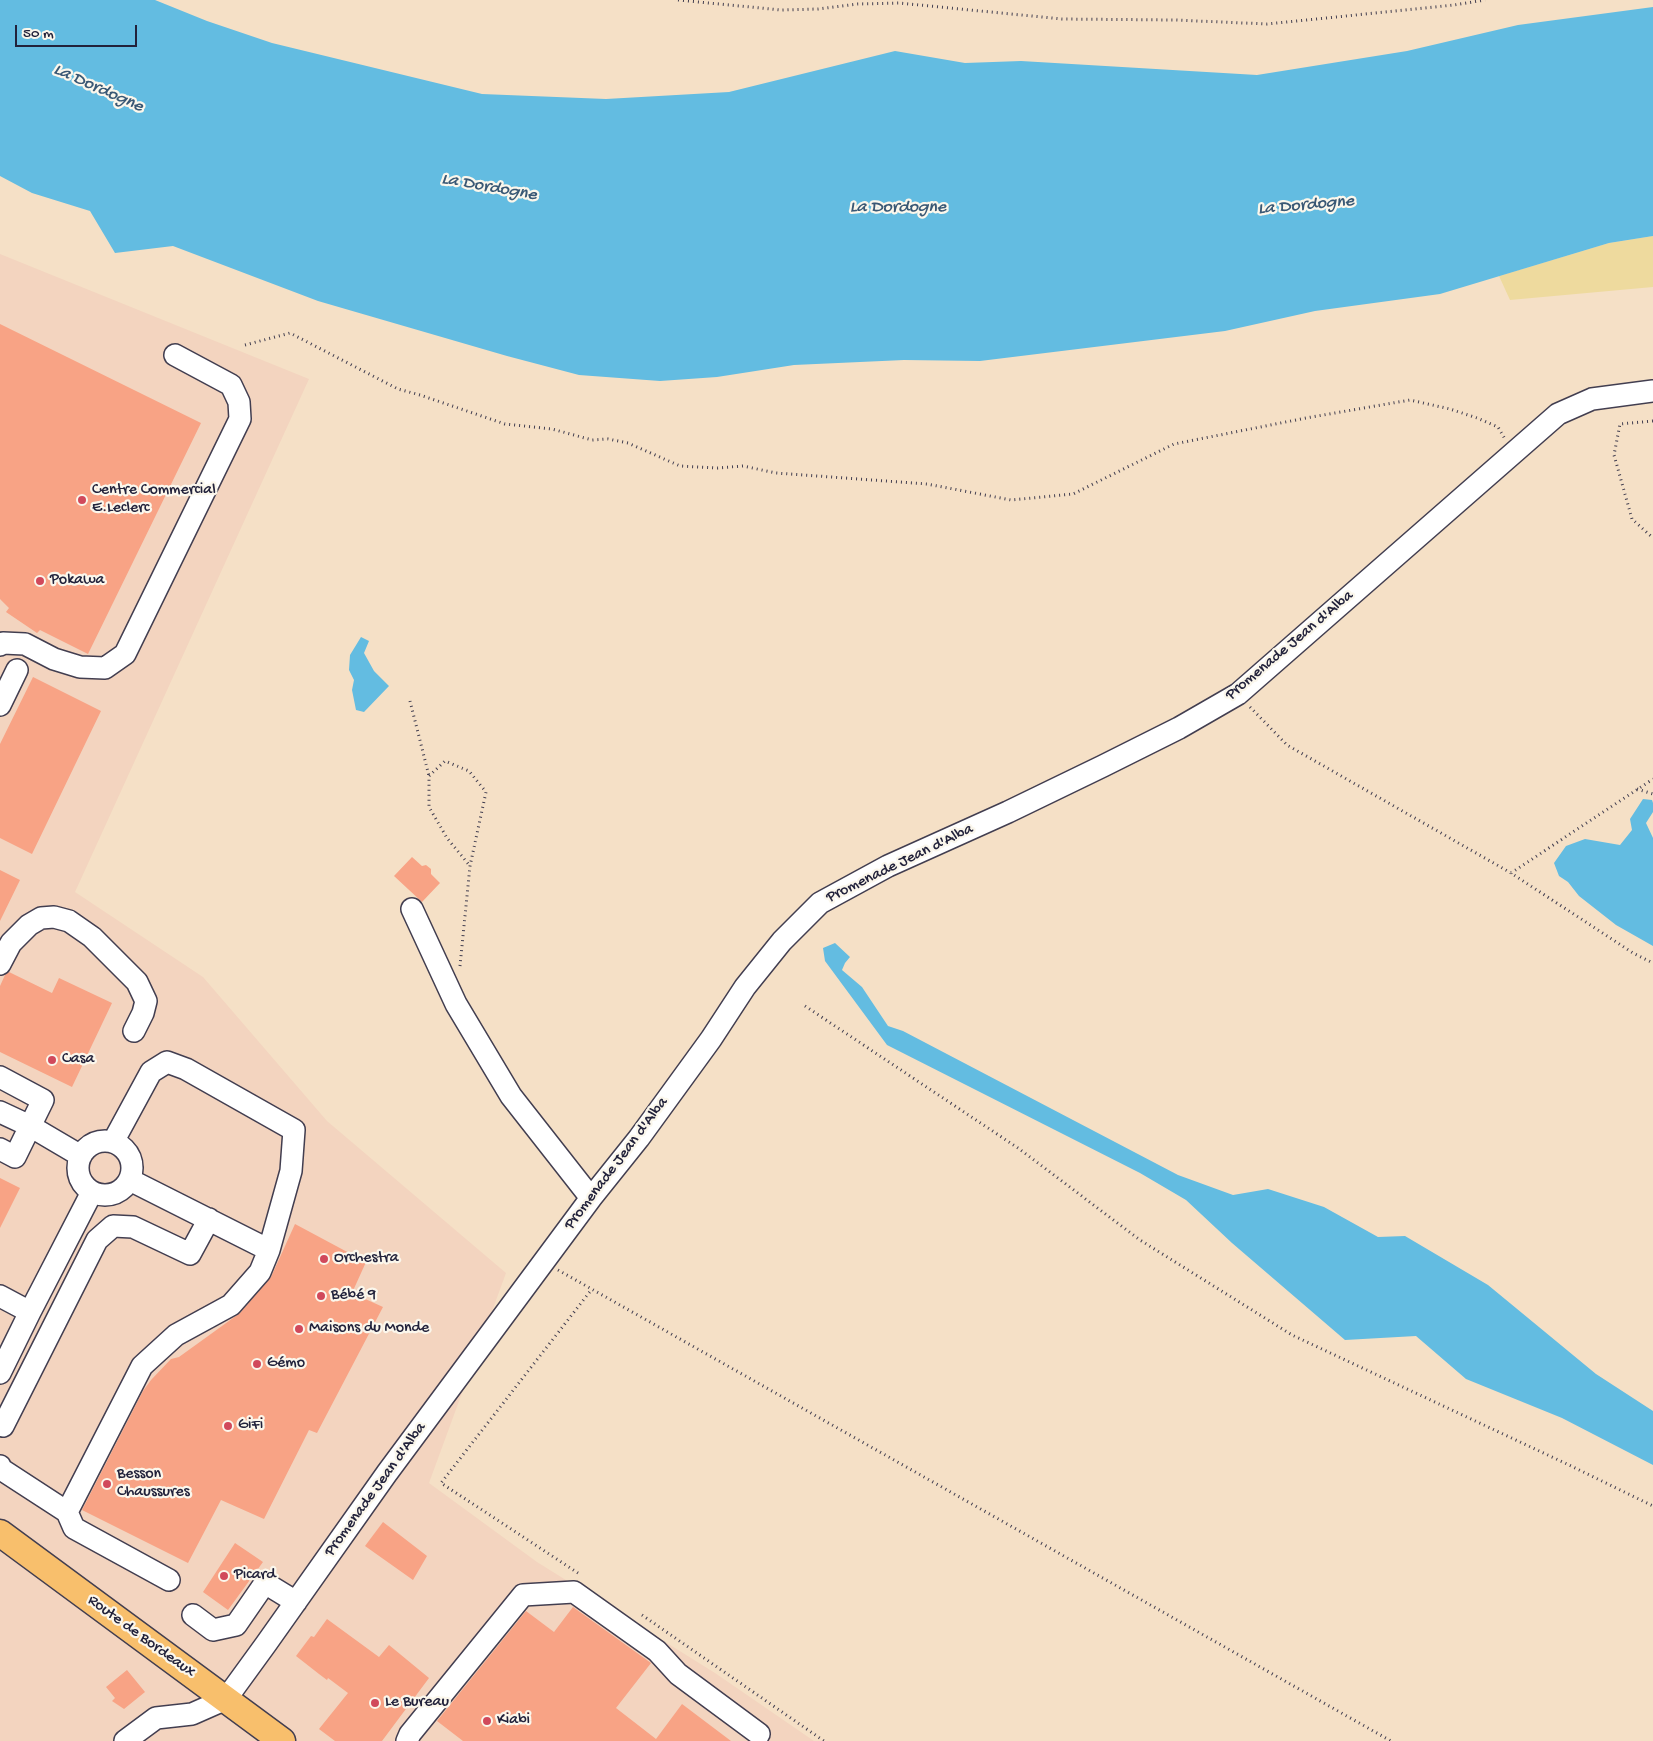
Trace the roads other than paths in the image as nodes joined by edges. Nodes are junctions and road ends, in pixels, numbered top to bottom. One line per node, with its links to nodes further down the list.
1 (175, 355): 3 (lane)
2 (1653, 391): 17 (lane, Promenade Jean d'Alba)
3 (0, 645)
4 (17, 670): 5 (lane)
5 (1, 703)
6 (412, 909): 17 (lane)
7 (0, 964): 8 (lane)
8 (134, 1031)
9 (2, 1082): 11 (lane)
10 (0, 1112): 11 (lane)
11 (30, 1126): 13 (lane); 14 (lane)
12 (113, 1142): 14 (lane); 15 (lane); 19 (lane)
13 (0, 1150)
14 (81, 1156): 16 (lane)
15 (130, 1180): 16 (lane); 18 (lane)
16 (92, 1192): 21 (lane)
17 (591, 1198): 28 (lane, Promenade Jean d'Alba)
18 (209, 1219): 19 (lane); 23 (lane)
19 (269, 1250): 25 (lane)
20 (0, 1296): 21 (lane)
21 (30, 1312): 22 (lane)
22 (0, 1373)
23 (1, 1428)
24 (0, 1466): 25 (lane)
25 (67, 1512): 27 (lane)
26 (0, 1533): 30 (main road, Route de Bordeaux)
27 (169, 1580)
28 (296, 1602): 29 (lane); 30 (lane, Promenade Jean d'Alba)
29 (193, 1615)
30 (226, 1699): 33 (lane); 34 (main road, Route de Bordeaux)
31 (760, 1734): 32 (lane)
32 (412, 1739)
33 (125, 1741)
34 (282, 1741)

